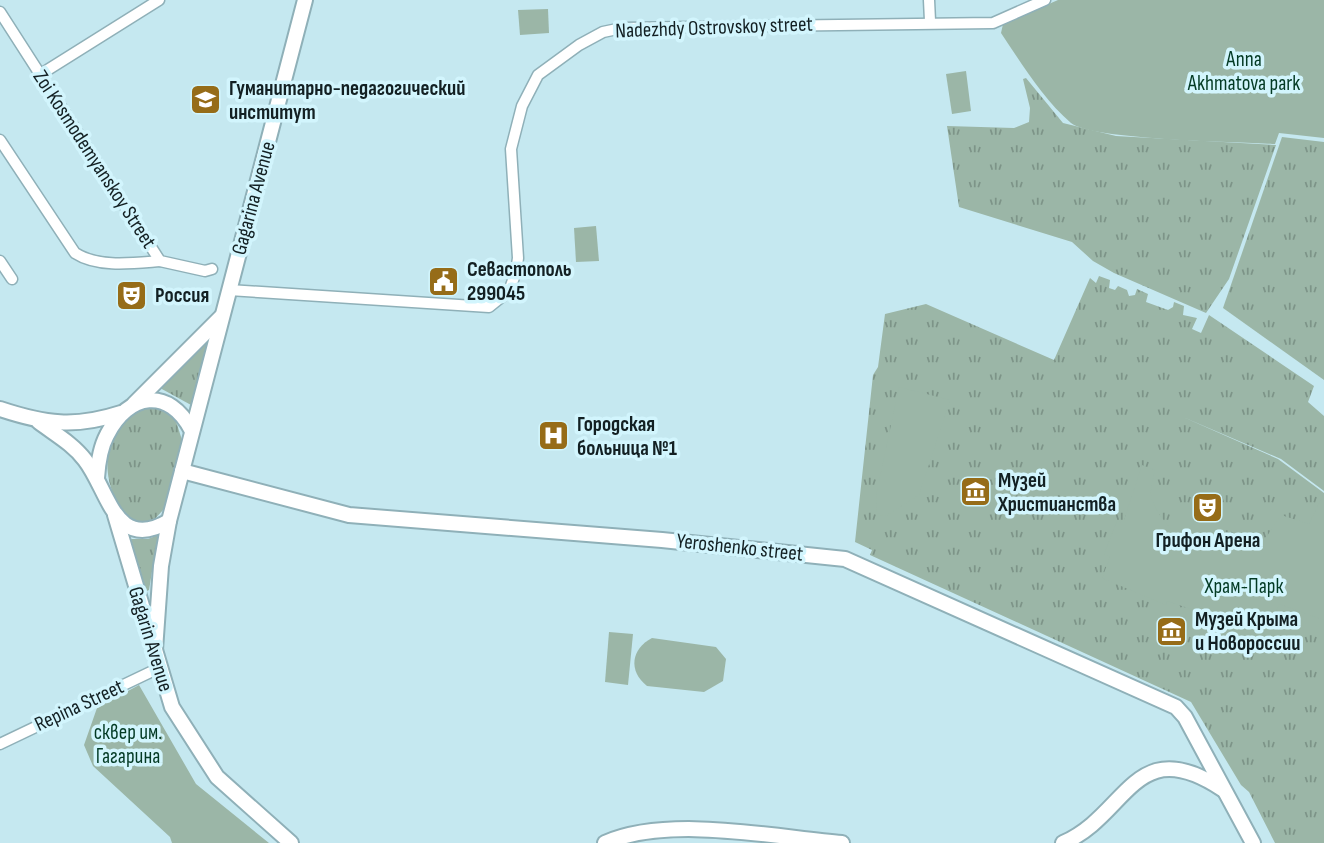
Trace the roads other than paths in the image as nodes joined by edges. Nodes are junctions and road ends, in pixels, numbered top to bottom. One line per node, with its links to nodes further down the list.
1 (159, 0): 7 (street)
2 (305, 0): 13 (main road, Gagarina Avenue)
3 (929, 0): 6 (street)
4 (1045, 0): 6 (street, Nadezhdy Ostrovskoy street)
5 (0, 12): 7 (street, Zoi Kosmodemyanskoy Street)
6 (930, 21): 13 (street, Nadezhdy Ostrovskoy street)
7 (41, 74): 10 (street, Zoi Kosmodemyanskoy Street)
8 (0, 140): 10 (street)
9 (0, 261): 12 (street)
10 (160, 261): 11 (street, Zoi Kosmodemyanskoy Street)
11 (212, 269)
12 (12, 279)
13 (229, 290): 14 (main road, Gagarina Avenue)
14 (222, 316): 15 (main road); 19 (main road, Gagarina Avenue)
15 (134, 404): 17 (main road); 19 (main road)
16 (0, 409): 18 (main road)
17 (121, 414): 18 (main road); 21 (main road)
18 (39, 422): 21 (main road)
19 (192, 431): 20 (main road)
20 (183, 471): 23 (main road); 27 (main road, Yeroshenko street)
21 (97, 478): 22 (main road)
22 (115, 515): 23 (main road); 24 (main road, Gagarin Avenue)
23 (169, 521): 24 (main road)
24 (155, 650): 25 (main road, Gagarin Avenue)
25 (159, 668): 26 (street, Repina Street); 28 (main road, Gagarin Avenue)
26 (0, 744)
27 (1223, 790): 31 (main road); 32 (main road, Yeroshenko street)
28 (291, 843)
29 (605, 843): 30 (main road)
30 (842, 843)
31 (1063, 843)
32 (1253, 843)

